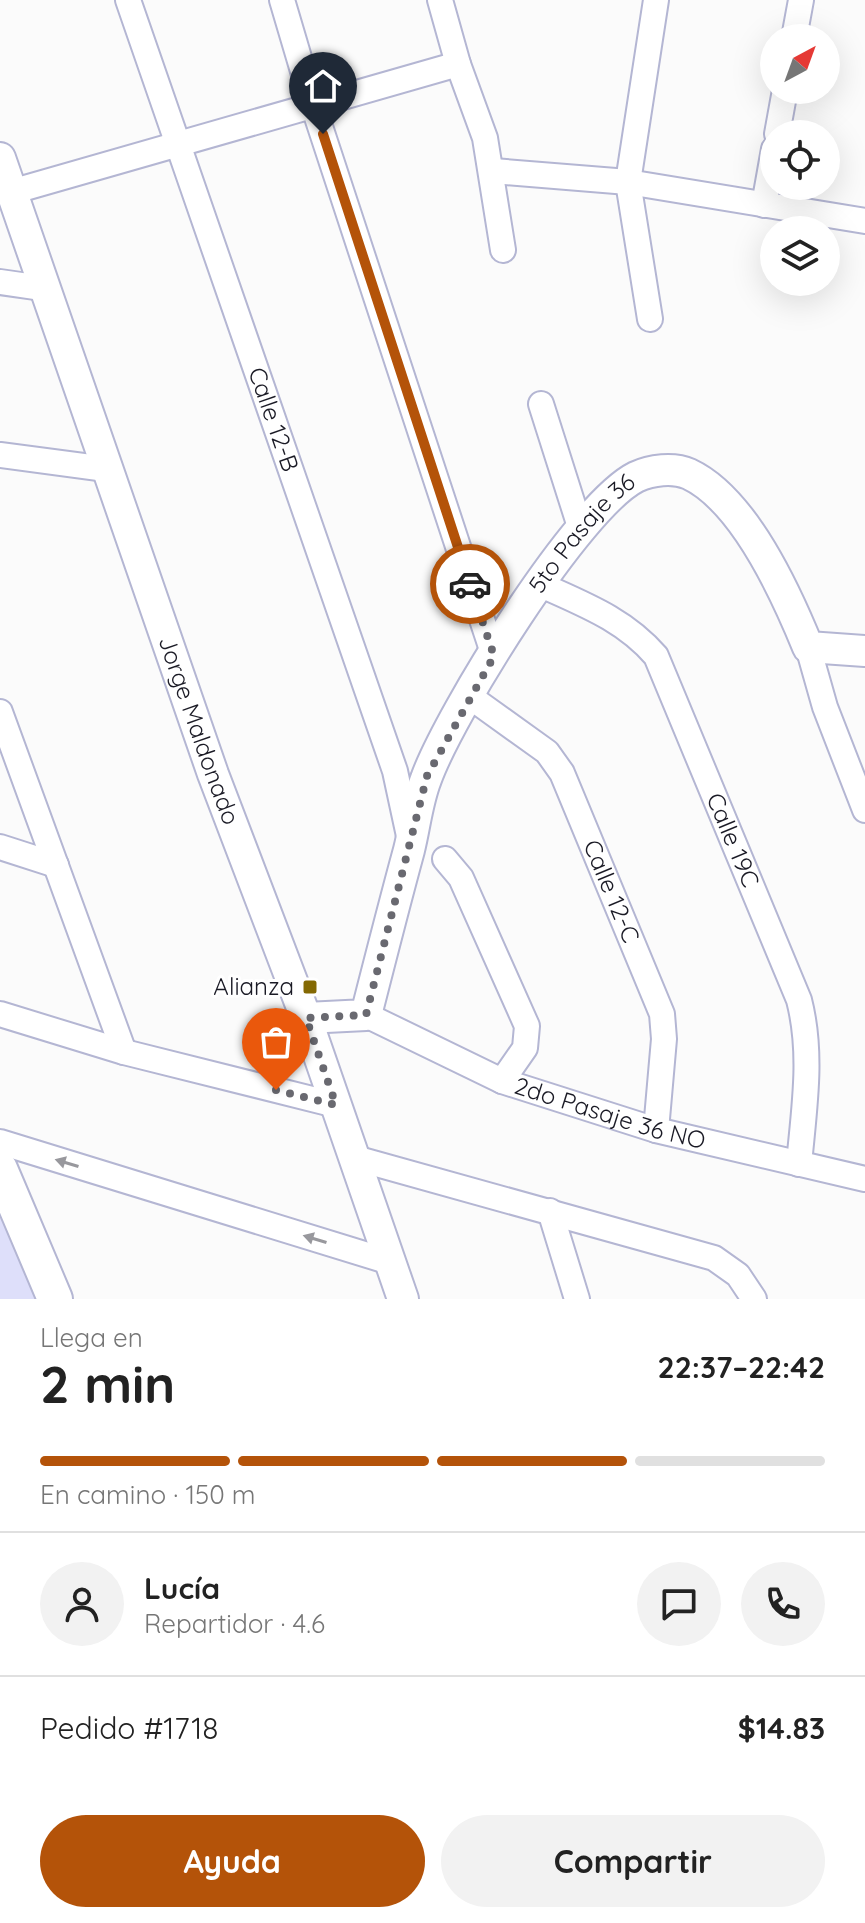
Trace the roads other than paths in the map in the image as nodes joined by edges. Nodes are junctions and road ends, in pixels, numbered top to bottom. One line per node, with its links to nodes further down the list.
1 (128, 0): 9 (street, Calle 12-B)
2 (282, 0): 8 (street)
3 (440, 0): 7 (street)
4 (656, 0): 12 (street)
5 (801, 0): 6 (street)
6 (797, 24)
7 (458, 64): 8 (street); 11 (street)
8 (313, 105): 9 (street); 28 (street)
9 (178, 144): 13 (street); 32 (street, Calle 12-B)
10 (0, 158): 13 (street, Jorge Maldonado)
11 (493, 171): 12 (street); 17 (street)
12 (628, 182): 15 (street); 20 (street)
13 (11, 192): 19 (street, Jorge Maldonado)
14 (765, 200): 15 (street)
15 (764, 205): 16 (street)
16 (865, 221)
17 (503, 250)
18 (0, 282): 19 (street)
19 (42, 288): 23 (street, Jorge Maldonado)
20 (650, 319)
21 (541, 404): 24 (street)
22 (0, 455): 23 (street)
23 (106, 469): 38 (street, Jorge Maldonado)
24 (581, 530): 25 (street, 5to Pasaje 36); 26 (street, 5to Pasaje 36)
25 (539, 584): 28 (street, 5to Pasaje 36); 45 (street, Calle 19C)
26 (808, 647): 27 (street); 31 (street)
27 (865, 651)
28 (494, 656): 29 (street, 5to Pasaje 36)
29 (469, 696): 32 (street, 5to Pasaje 36); 42 (street, Calle 12-C)
30 (0, 712): 35 (street)
31 (865, 810)
32 (411, 842): 37 (street, 5to Pasaje 36)
33 (0, 847): 35 (street)
34 (445, 859): 40 (street)
35 (56, 865): 39 (street)
36 (0, 1014): 39 (street)
37 (366, 1015): 38 (street); 40 (street, 2do Pasaje 36 NO)
38 (306, 1018): 41 (street, Jorge Maldonado)
39 (124, 1052): 41 (street)
40 (502, 1081): 42 (street, 2do Pasaje 36 NO)
41 (336, 1105): 44 (street, Jorge Maldonado)
42 (656, 1130): 45 (street, 2do Pasaje 36 NO)
43 (0, 1142): 49 (street, one-way to 43)
44 (355, 1158): 48 (street); 49 (street, Jorge Maldonado)
45 (799, 1164): 47 (street, 2do Pasaje 36 NO)
46 (0, 1169): 50 (main road)
47 (865, 1179)
48 (550, 1211): 52 (street); 53 (street)
49 (390, 1262): 51 (street, Jorge Maldonado)
50 (55, 1299)
51 (403, 1299)
52 (577, 1299)
53 (754, 1299)

